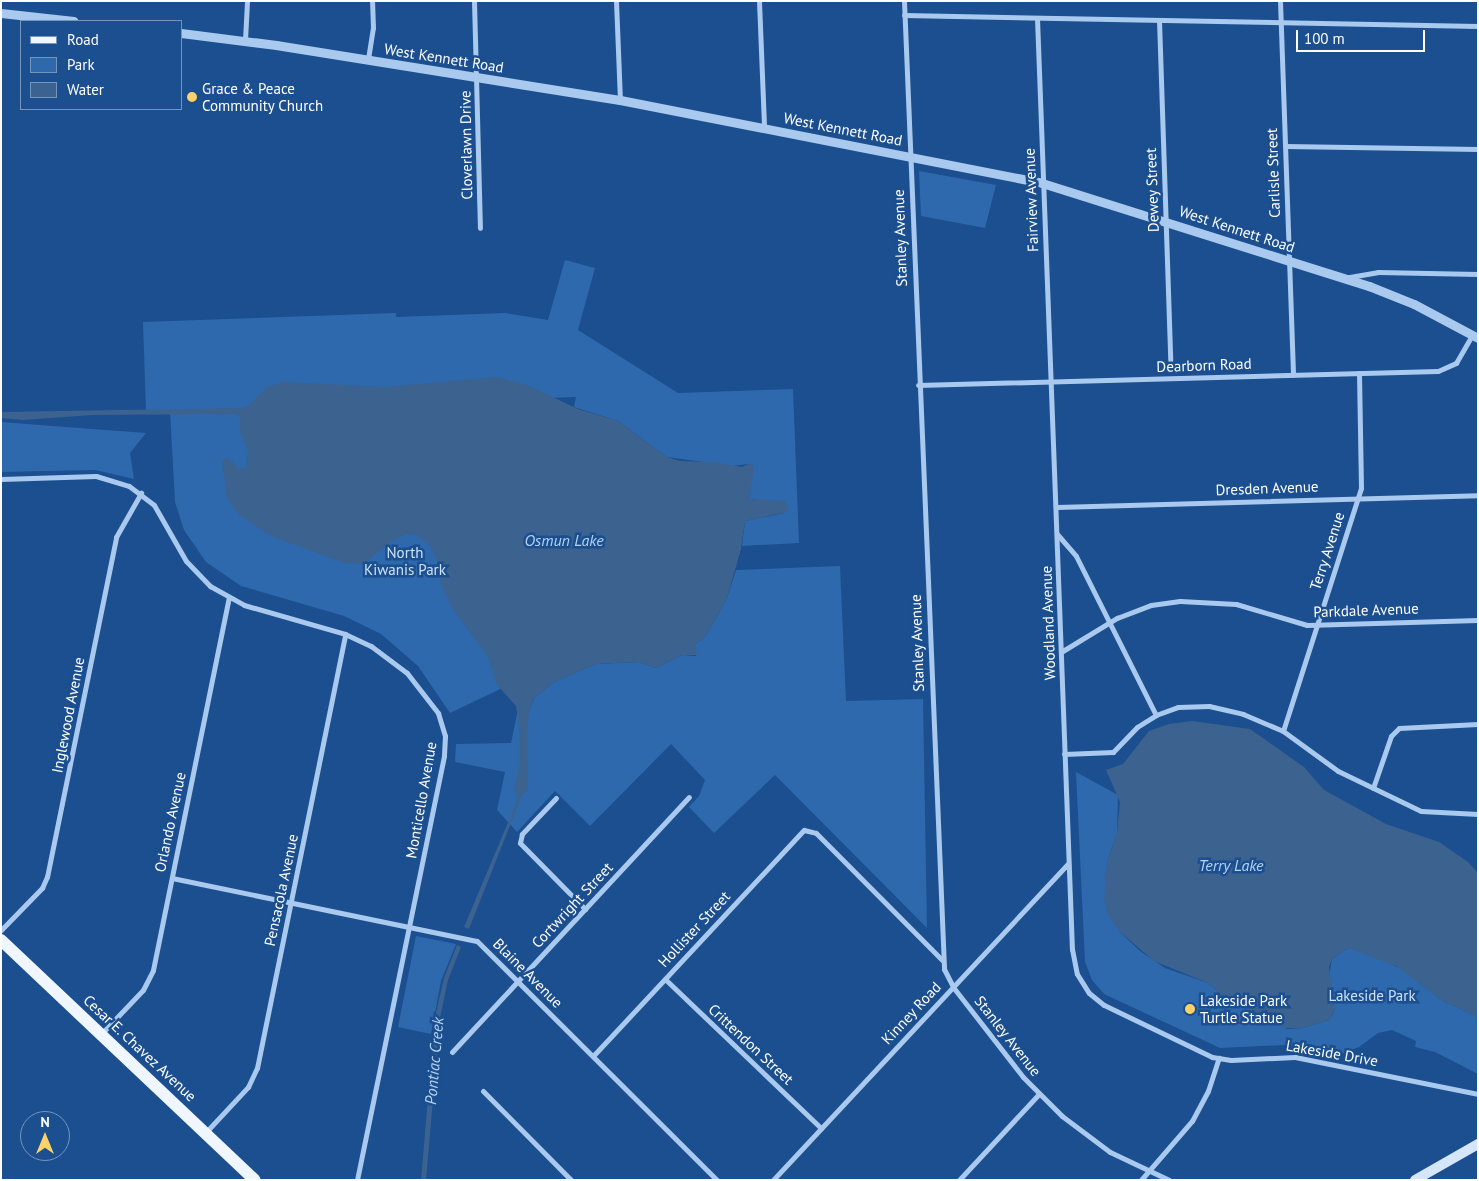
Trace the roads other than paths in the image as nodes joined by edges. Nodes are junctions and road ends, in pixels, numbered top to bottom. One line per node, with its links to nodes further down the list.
1 (247, 1): 16 (street)
2 (372, 1): 17 (street)
3 (474, 1): 18 (street, Cloverlawn Drive)
4 (616, 1): 19 (street)
5 (759, 1): 20 (street)
6 (904, 1): 9 (street, Stanley Avenue)
7 (1280, 1): 13 (street, Carlisle Street)
8 (1, 13): 11 (street)
9 (904, 15): 10 (street); 23 (street, Stanley Avenue)
10 (1037, 18): 12 (street); 24 (street, Fairview Avenue)
11 (65, 20)
12 (1159, 20): 13 (street); 25 (street, Dewey Street)
13 (1281, 22): 14 (street); 21 (street, Carlisle Street)
14 (1478, 26)
15 (182, 33): 16 (street, West Kennett Road)
16 (245, 40): 17 (street, West Kennett Road)
17 (368, 59): 18 (street, West Kennett Road)
18 (477, 77): 19 (street, West Kennett Road); 26 (street, Cloverlawn Drive)
19 (620, 100): 20 (street, West Kennett Road)
20 (764, 128): 23 (street, West Kennett Road)
21 (1285, 146): 22 (street); 27 (street, Carlisle Street)
22 (1478, 149)
23 (910, 156): 24 (street, West Kennett Road); 35 (street, Stanley Avenue)
24 (1042, 183): 25 (street, West Kennett Road); 34 (street, Fairview Avenue)
25 (1166, 220): 27 (street, West Kennett Road); 31 (street, Dewey Street)
26 (480, 228)
27 (1289, 260): 29 (street, West Kennett Road); 33 (street, Carlisle Street)
28 (1478, 274): 29 (street)
29 (1344, 278): 30 (street, West Kennett Road)
30 (1475, 336): 32 (street, Dearborn Road)
31 (1170, 360)
32 (1358, 373): 33 (street, Dearborn Road); 39 (street, Terry Avenue)
33 (1292, 375): 34 (street, Dearborn Road)
34 (1051, 382): 35 (street, Dearborn Road); 40 (street, Woodland Avenue)
35 (918, 385): 63 (street, Stanley Avenue)
36 (1, 479): 37 (street, Monticello Avenue)
37 (141, 493): 42 (street, Monticello Avenue); 61 (street, Inglewood Avenue)
38 (1478, 495): 39 (street, Dresden Avenue)
39 (1358, 498): 40 (street, Dresden Avenue); 45 (street, Terry Avenue)
40 (1056, 507): 41 (street, Woodland Avenue)
41 (1057, 534): 44 (street); 47 (street, Woodland Avenue)
42 (229, 598): 46 (street, Monticello Avenue); 57 (street, Orlando Avenue)
43 (1478, 620): 45 (street, Parkdale Avenue)
44 (1109, 621): 45 (street, Parkdale Avenue); 47 (street, Parkdale Avenue); 48 (street)
45 (1317, 625): 50 (street, Terry Avenue)
46 (345, 634): 58 (street, Pensacola Avenue); 60 (street, Monticello Avenue)
47 (1061, 652): 51 (street, Woodland Avenue)
48 (1156, 715): 50 (street); 51 (street)
49 (1478, 724): 52 (street)
50 (1283, 731): 52 (street)
51 (1064, 754): 56 (street, Woodland Avenue)
52 (1373, 788): 55 (street)
53 (689, 796): 59 (street, Cortwright Street)
54 (556, 798): 59 (street)
55 (1478, 814)
56 (1068, 864): 66 (street, Kinney Road); 70 (street, Lakeside Drive)
57 (172, 878): 58 (street, Blaine Avenue); 67 (street, Orlando Avenue)
58 (291, 902): 60 (street, Blaine Avenue); 75 (street, Pensacola Avenue)
59 (585, 909): 65 (street, Cortwright Street)
60 (410, 926): 65 (street, Blaine Avenue); 79 (street, Monticello Avenue)
61 (1, 930)
62 (3, 945): 67 (main road, Cesar E. Chavez Avenue)
63 (943, 961): 64 (street, Hollister Street); 66 (street, Stanley Avenue)
64 (665, 979): 69 (street, Hollister Street); 74 (street, Crittendon Street)
65 (518, 980): 68 (street, Cortwright Street); 69 (street, Blaine Avenue)
66 (953, 987): 72 (street, Stanley Avenue); 74 (street, Kinney Road)
67 (102, 1033): 75 (main road, Cesar E. Chavez Avenue)
68 (452, 1052)
69 (594, 1056): 81 (street, Blaine Avenue)
70 (1219, 1058): 73 (street, Lakeside Drive); 77 (street)
71 (483, 1091): 80 (street)
72 (1039, 1094): 77 (street, Stanley Avenue); 83 (street)
73 (1478, 1094)
74 (821, 1128): 82 (street, Kinney Road)
75 (206, 1132): 78 (main road, Cesar E. Chavez Avenue)
76 (1478, 1144): 86 (main road)
77 (1149, 1171): 84 (street); 85 (street, Stanley Avenue)
78 (255, 1180)
79 (356, 1180)
80 (570, 1180)
81 (717, 1180)
82 (773, 1180)
83 (959, 1180)
84 (1141, 1180)
85 (1169, 1180)
86 (1414, 1180)

